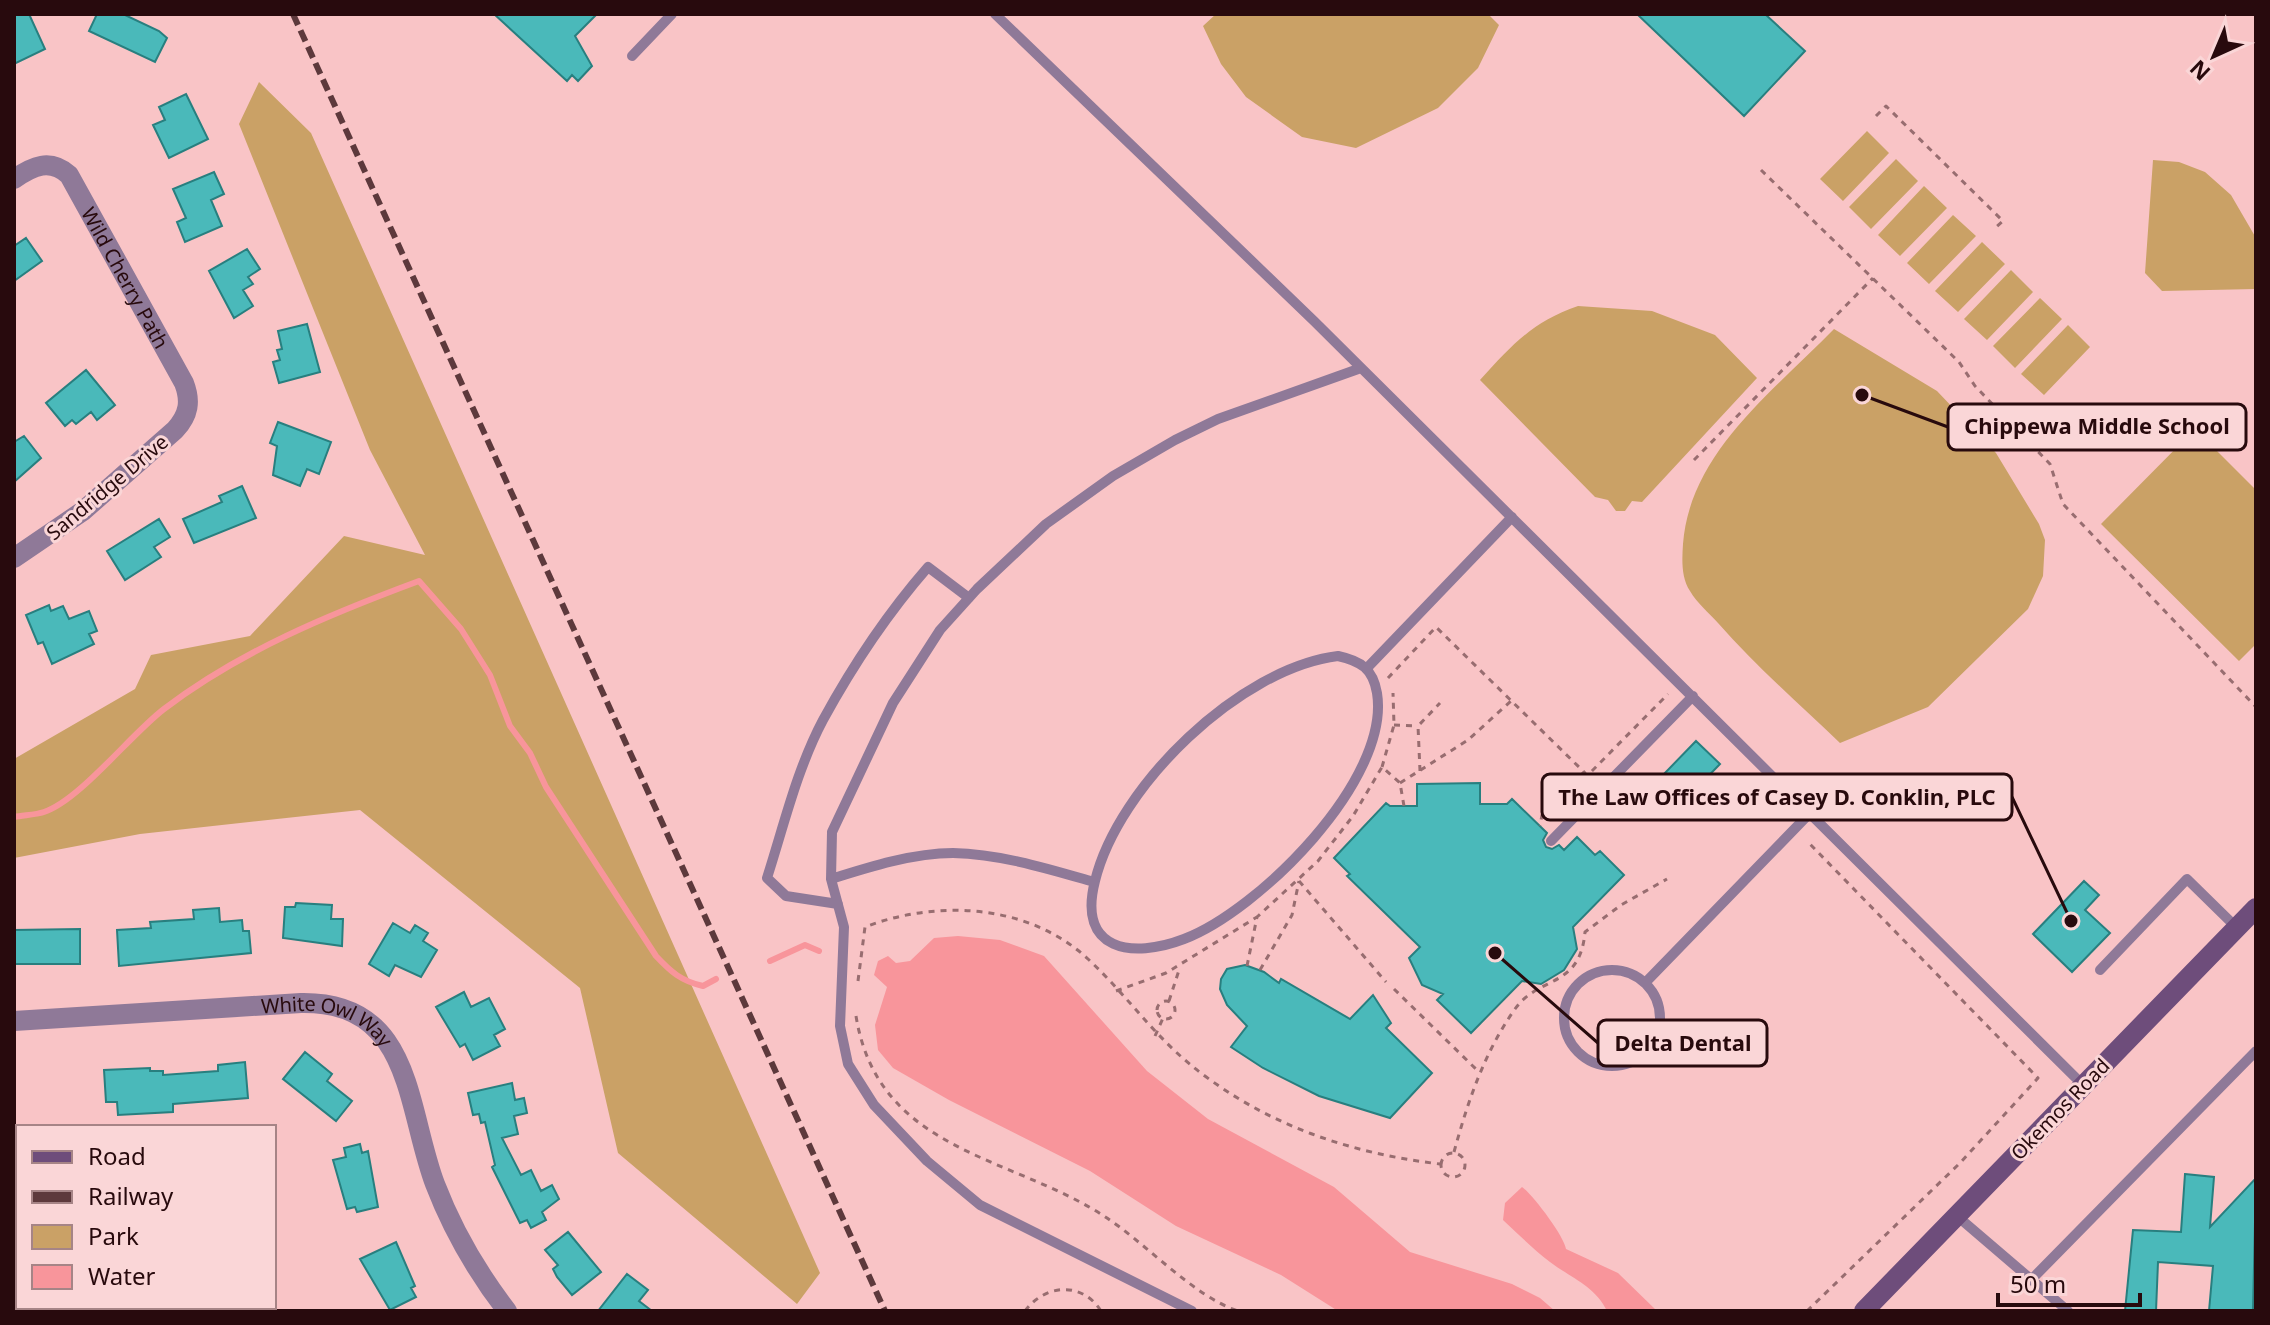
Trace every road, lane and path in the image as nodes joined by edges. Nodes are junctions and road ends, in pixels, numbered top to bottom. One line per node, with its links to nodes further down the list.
1 (672, 14): 3 (lane)
2 (995, 14): 9 (lane)
3 (632, 56)
4 (1876, 116): 7 (path)
5 (1761, 170): 8 (path)
6 (14, 179): 10 (street, Wild Cherry Path)
7 (1994, 229)
8 (1873, 278): 11 (path); 21 (path)
9 (1361, 368): 12 (lane); 14 (lane)
10 (188, 406): 13 (street, Sandridge Drive)
11 (1694, 460)
12 (1512, 517): 15 (lane); 17 (lane)
13 (14, 558)
14 (969, 598): 32 (lane); 36 (lane)
15 (1367, 668): 35 (lane); 35 (lane)
16 (1388, 677): 19 (path)
17 (1693, 696): 28 (lane); 30 (lane)
18 (1670, 697): 25 (path)
19 (1511, 701): 24 (path); 25 (path)
20 (1440, 703): 23 (path)
21 (2256, 707)
22 (1394, 725): 23 (path)
23 (1418, 726): 24 (path)
24 (1420, 771): 26 (path)
25 (1584, 772): 29 (path)
26 (1400, 783): 27 (path); 34 (path)
27 (1404, 806)
28 (1810, 813): 46 (lane); 56 (lane)
29 (1540, 826)
30 (1551, 841)
31 (1808, 842): 66 (path)
32 (831, 879): 35 (lane); 36 (lane)
33 (1667, 879): 55 (path)
34 (1299, 881): 38 (path); 42 (path); 45 (path)
35 (1094, 882)
36 (838, 904): 64 (lane)
37 (2256, 908): 39 (main road, Okemos Road)
38 (1257, 917): 40 (path); 41 (path)
39 (2237, 928): 43 (lane); 56 (main road, Okemos Road)
40 (1181, 964): 48 (path); 49 (path)
41 (1247, 966)
42 (1260, 970)
43 (2100, 970)
44 (858, 982): 48 (path)
45 (1386, 982)
46 (1645, 983): 46 (lane)
47 (1394, 989): 55 (path)
48 (1116, 991): 53 (path)
49 (1169, 1001): 51 (path); 51 (path)
50 (856, 1013): 65 (path)
51 (1163, 1018): 53 (path)
52 (14, 1021): 61 (street, White Owl Way)
53 (1155, 1036): 58 (path)
54 (2256, 1051): 60 (lane)
55 (1479, 1072): 57 (path)
56 (2083, 1085): 59 (main road, Okemos Road)
57 (1454, 1152): 58 (path); 58 (path)
58 (1440, 1164)
59 (1957, 1216): 60 (lane); 67 (main road, Okemos Road)
60 (2032, 1279): 68 (lane)
61 (507, 1311)
62 (1025, 1311): 63 (path)
63 (1101, 1311)
64 (1192, 1311)
65 (1238, 1311)
66 (1807, 1311)
67 (1864, 1311)
68 (2068, 1311)

